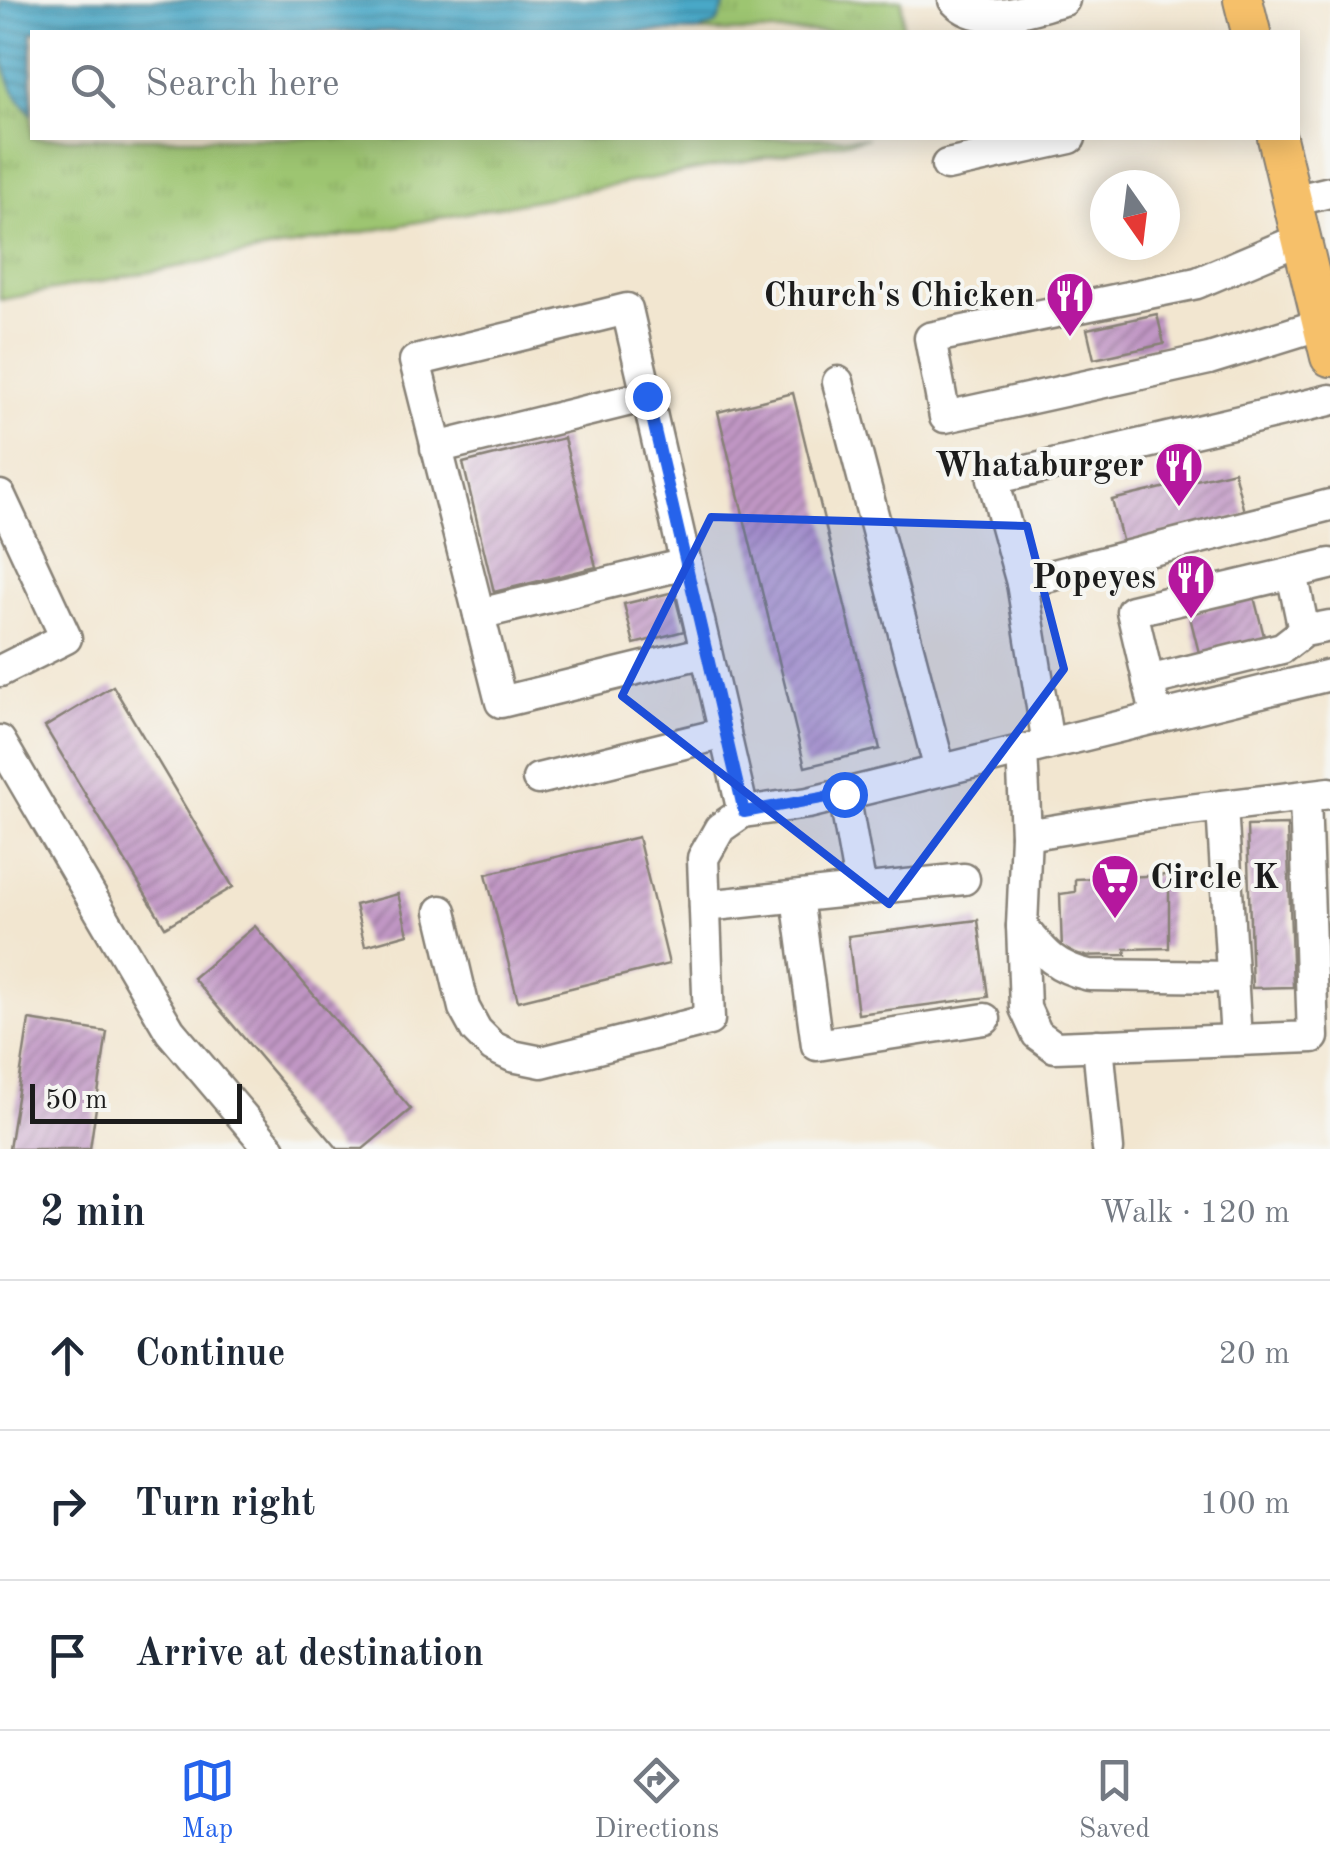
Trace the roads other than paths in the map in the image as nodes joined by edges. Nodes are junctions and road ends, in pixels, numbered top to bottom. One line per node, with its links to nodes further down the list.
1 (954, 0): 2 (street)
2 (1064, 0)
3 (1243, 0): 4 (main road)
4 (1250, 30)
5 (1061, 140): 7 (street)
6 (1277, 140): 9 (main road)
7 (947, 165)
8 (1330, 192): 9 (street)
9 (1292, 201): 10 (main road)
10 (1301, 239): 11 (main road); 11 (street)
11 (1326, 341)
12 (838, 382): 32 (street)
13 (647, 396): 15 (street); 15 (street); 18 (street)
14 (1330, 400): 21 (street)
15 (436, 448): 22 (street)
16 (0, 496): 25 (street)
17 (1330, 506): 21 (street)
18 (686, 564): 22 (street); 24 (street)
19 (1330, 564): 20 (street)
20 (1292, 573): 23 (street); 27 (street)
21 (1022, 583): 31 (street)
22 (479, 614): 24 (street)
23 (1317, 629): 27 (street)
24 (706, 652): 29 (street)
25 (0, 670)
26 (1330, 675): 28 (street)
27 (1148, 680): 28 (street)
28 (1157, 718): 31 (street)
29 (725, 734): 33 (street); 37 (street)
30 (0, 741): 50 (street)
31 (1035, 747): 32 (street); 38 (street)
32 (940, 770): 34 (street)
33 (538, 779)
34 (844, 794): 37 (street); 40 (street)
35 (1318, 795): 36 (street); 46 (street)
36 (1222, 806): 38 (street); 45 (street)
37 (744, 812): 42 (street)
38 (1026, 835): 44 (street)
39 (964, 879): 40 (street)
40 (861, 890): 41 (street)
41 (797, 896): 42 (street); 47 (street)
42 (705, 906): 43 (street)
43 (441, 911)
44 (1022, 926): 45 (street); 49 (street)
45 (1233, 977): 48 (street)
46 (1321, 994): 48 (street)
47 (985, 1020)
48 (1236, 1040): 49 (street)
49 (1098, 1046): 51 (street)
50 (270, 1149)
51 (1108, 1149)

